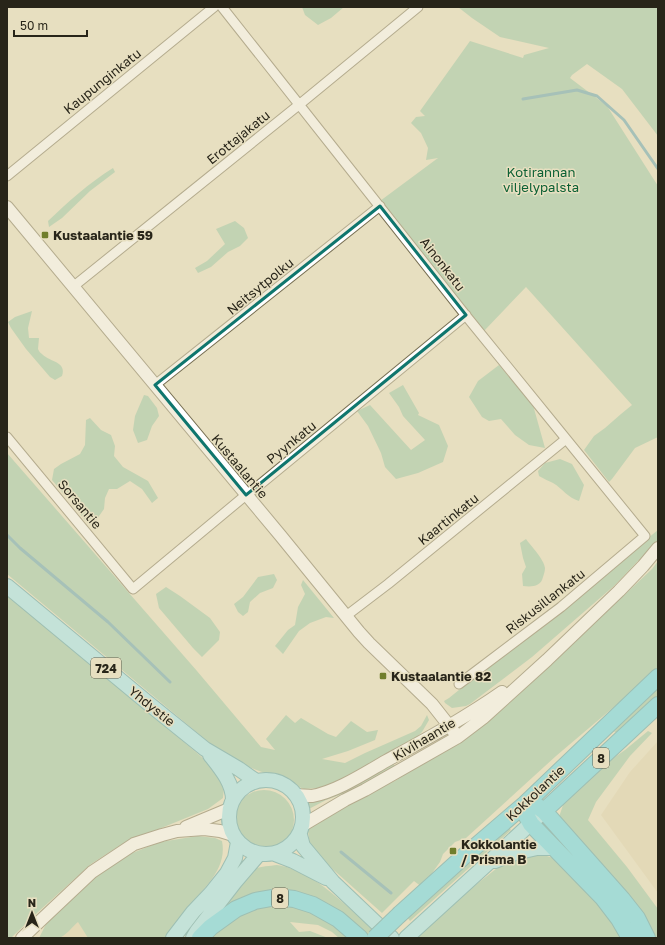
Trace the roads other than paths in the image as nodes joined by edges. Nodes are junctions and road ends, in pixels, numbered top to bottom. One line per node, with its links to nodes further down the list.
1 (214, 7): 5 (street, Kaupunginkatu)
2 (222, 7): 4 (street, Ainonkatu)
3 (418, 7): 4 (street, Erottajakatu)
4 (300, 104): 6 (street, Ainonkatu); 8 (street, Erottajakatu)
5 (7, 176)
6 (380, 206): 9 (street, Ainonkatu); 10 (street, Neitsytpolku)
7 (7, 207): 8 (main road, Kustaalantie)
8 (74, 286): 10 (main road, Kustaalantie)
9 (466, 316): 12 (street, Ainonkatu); 13 (street, Pyynkatu)
10 (155, 385): 13 (main road, Kustaalantie)
11 (7, 437): 17 (street, Sorsantie)
12 (566, 439): 14 (street, Ainonkatu); 18 (street, Kaartinkatu)
13 (246, 495): 17 (street, Pyynkatu); 18 (main road, Kustaalantie)
14 (646, 536): 21 (street, Riskusillankatu)
15 (658, 548): 19 (main road, Kivihaantie)
16 (7, 586): 25 (main road, Yhdystie / 724)
17 (133, 589)
18 (346, 616): 23 (main road, Kustaalantie)
19 (547, 660): 23 (main road, Kivihaantie); 24 (main road, Kivihaantie)
20 (658, 677): 28 (highway, Kokkolantie / 8)
21 (459, 684)
22 (658, 705): 30 (highway, Kokkolantie / 8)
23 (449, 726): 24 (main road, Kustaalantie); 27 (main road, Kivihaantie)
24 (458, 737): 32 (main road, Kivihaantie)
25 (205, 749): 26 (main road, Yhdystie / 724); 29 (main road, Yhdystie / 724)
26 (256, 781): 27 (main road); 29 (main road)
27 (296, 795): 32 (main road)
28 (525, 804): 30 (highway); 31 (highway); 45 (highway, Kokkolantie / 8, bridge)
29 (231, 805): 33 (main road); 34 (main road)
30 (544, 811): 31 (main road, Kokkolantie / 8); 49 (highway)
31 (531, 824): 35 (highway); 38 (main road, Kokkolantie / 8)
32 (302, 830): 37 (main road); 39 (main road)
33 (177, 831): 34 (main road); 40 (main road)
34 (235, 838): 36 (main road); 41 (main road)
35 (555, 848): 38 (main road); 48 (highway)
36 (259, 854): 37 (main road); 42 (main road)
37 (275, 854): 39 (main road)
38 (486, 865): 47 (main road, Kokkolantie / 8)
39 (333, 882): 46 (main road)
40 (22, 938)
41 (173, 938)
42 (193, 938)
43 (200, 938): 44 (highway, 8)
44 (360, 938)
45 (375, 938)
46 (392, 938)
47 (406, 938)
48 (630, 938)
49 (647, 938)

